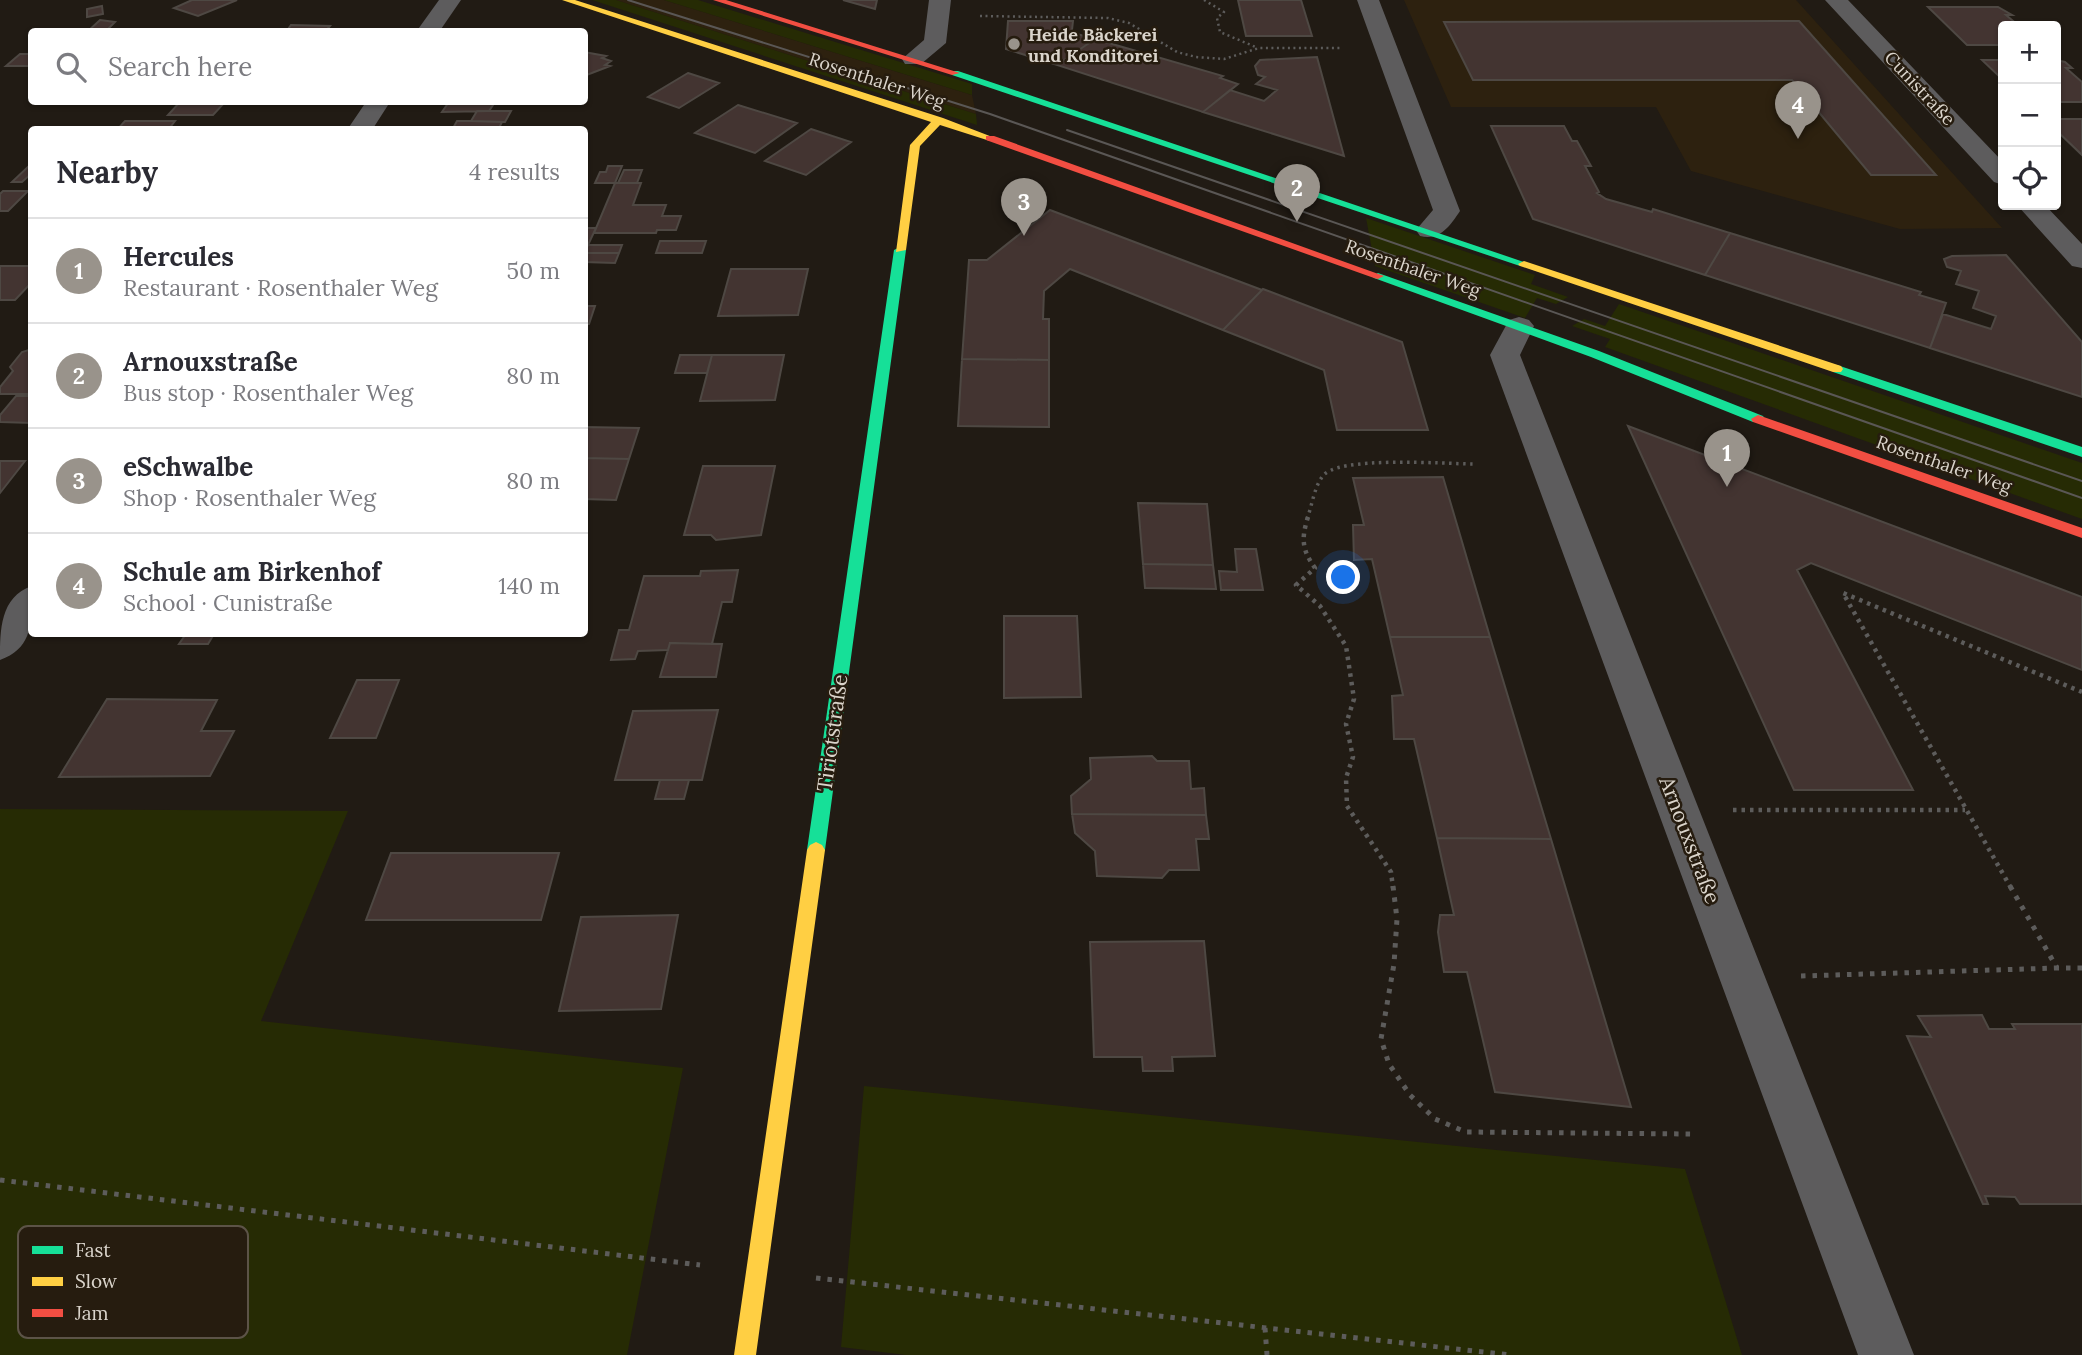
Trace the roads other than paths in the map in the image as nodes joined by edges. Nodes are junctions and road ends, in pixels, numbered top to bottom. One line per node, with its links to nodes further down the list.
1 (450, 0): 7 (street)
2 (566, 0): 10 (main road, Rosenthaler Weg)
3 (717, 0): 8 (main road, Rosenthaler Weg)
4 (1368, 0): 14 (street)
5 (1836, 0): 12 (street, Cunistraße)
6 (939, 8): 8 (street)
7 (430, 28)
8 (913, 59): 14 (main road, Rosenthaler Weg)
9 (376, 105): 11 (street)
10 (939, 120): 16 (main road, Rosenthaler Weg); 21 (main road, Tiriotstraße)
11 (362, 126)
12 (1998, 172)
13 (2035, 210): 15 (street)
14 (1430, 230): 17 (main road, Rosenthaler Weg)
15 (2082, 260)
16 (1519, 326): 18 (main road, Rosenthaler Weg); 22 (street, Arnouxstraße)
17 (2082, 452)
18 (2082, 533)
19 (28, 606): 20 (street)
20 (0, 645)
21 (745, 1355)
22 (1886, 1355)

